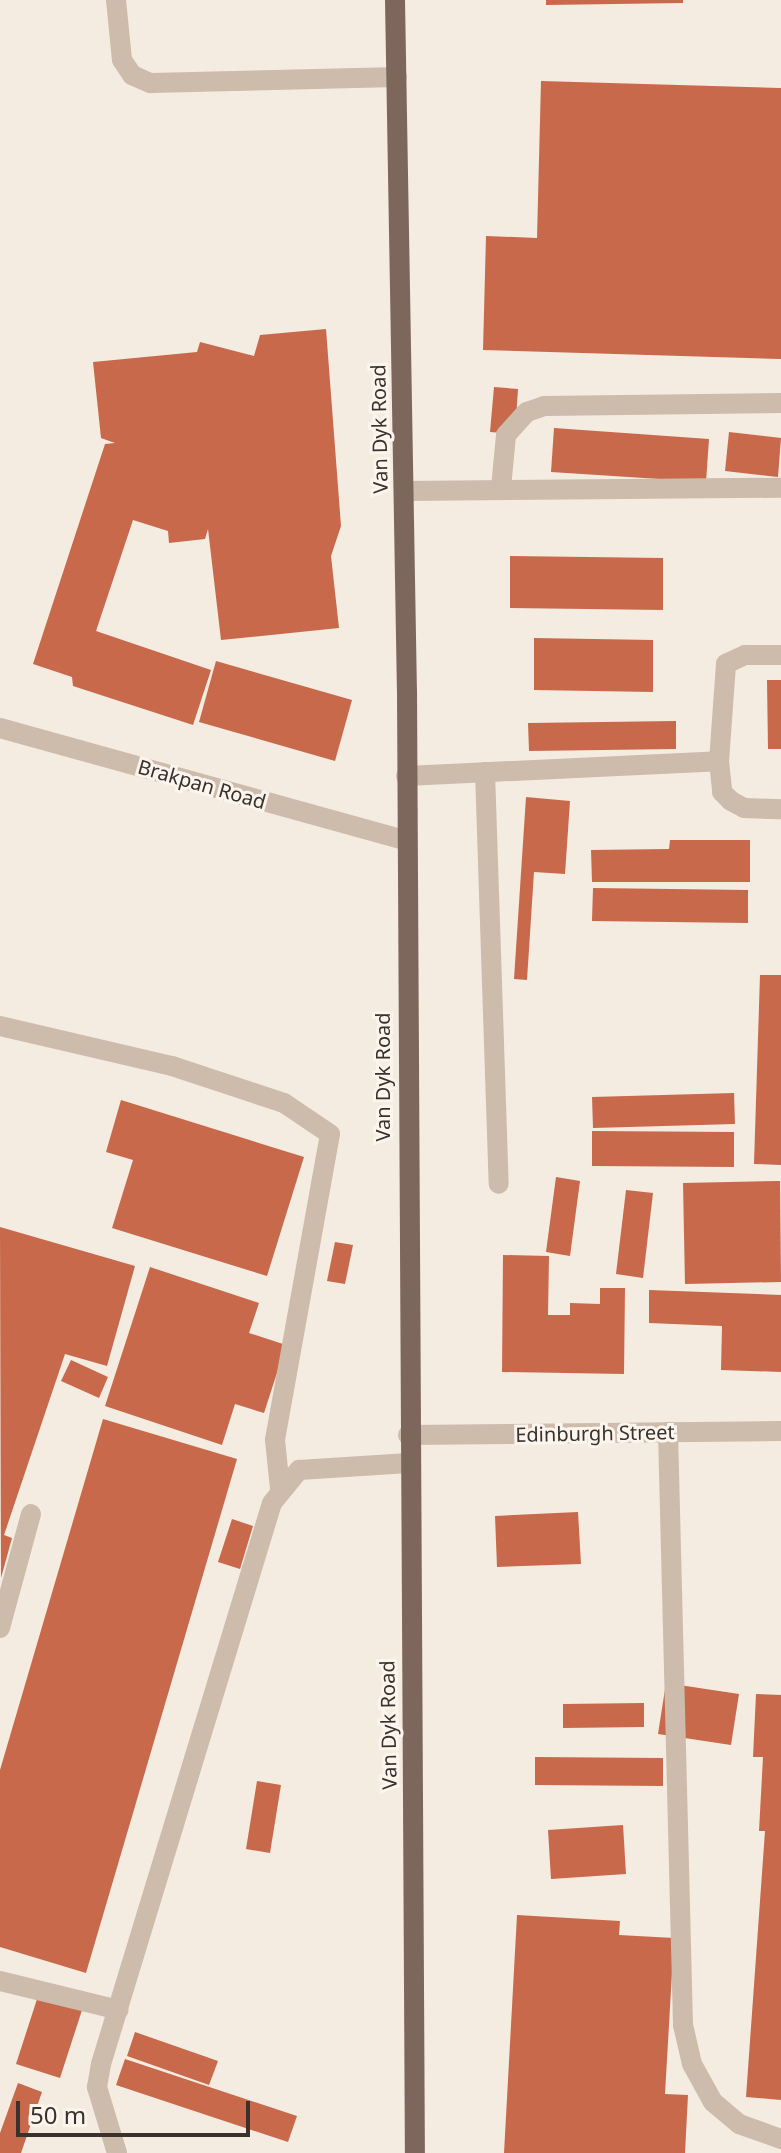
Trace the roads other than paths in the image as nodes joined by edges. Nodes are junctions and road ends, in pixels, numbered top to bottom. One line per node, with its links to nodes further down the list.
1 (116, 0): 3 (street)
2 (395, 0): 3 (main road, Van Dyk Road)
3 (397, 77): 7 (main road, Van Dyk Road)
4 (781, 403): 5 (street)
5 (501, 488): 6 (street); 7 (street)
6 (781, 488)
7 (404, 491): 12 (main road, Van Dyk Road)
8 (781, 655): 10 (street)
9 (0, 728): 14 (street, Brakpan Road)
10 (719, 761): 11 (street); 13 (street)
11 (485, 772): 12 (street); 16 (street)
12 (406, 776): 14 (main road, Van Dyk Road)
13 (781, 809)
14 (404, 840): 19 (main road, Van Dyk Road)
15 (0, 1026): 21 (street)
16 (499, 1184)
17 (781, 1431): 18 (street, Edinburgh Street)
18 (668, 1432): 19 (street, Edinburgh Street); 26 (street)
19 (408, 1435): 20 (main road, Van Dyk Road)
20 (409, 1463): 21 (street); 28 (main road, Van Dyk Road)
21 (280, 1488): 25 (street)
22 (31, 1514): 23 (street)
23 (0, 1628)
24 (1, 1986): 25 (street)
25 (119, 2010): 27 (street)
26 (781, 2139)
27 (117, 2153)
28 (415, 2153)

